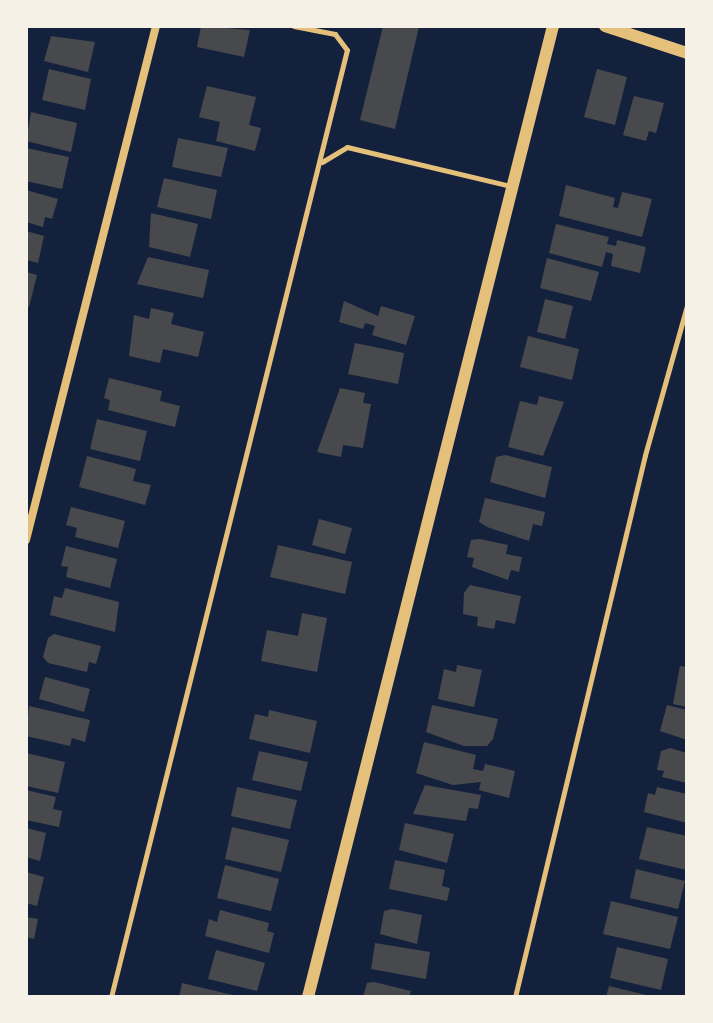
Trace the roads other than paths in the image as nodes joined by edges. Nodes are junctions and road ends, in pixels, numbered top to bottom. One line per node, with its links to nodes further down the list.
1 (156, 26): 9 (street)
2 (294, 26): 6 (lane)
3 (553, 26): 7 (main road)
4 (605, 26): 5 (main road)
5 (687, 53)
6 (321, 163): 7 (lane); 10 (lane)
7 (511, 186): 11 (main road)
8 (687, 306): 12 (lane)
9 (26, 540)
10 (111, 997)
11 (308, 997)
12 (515, 997)

